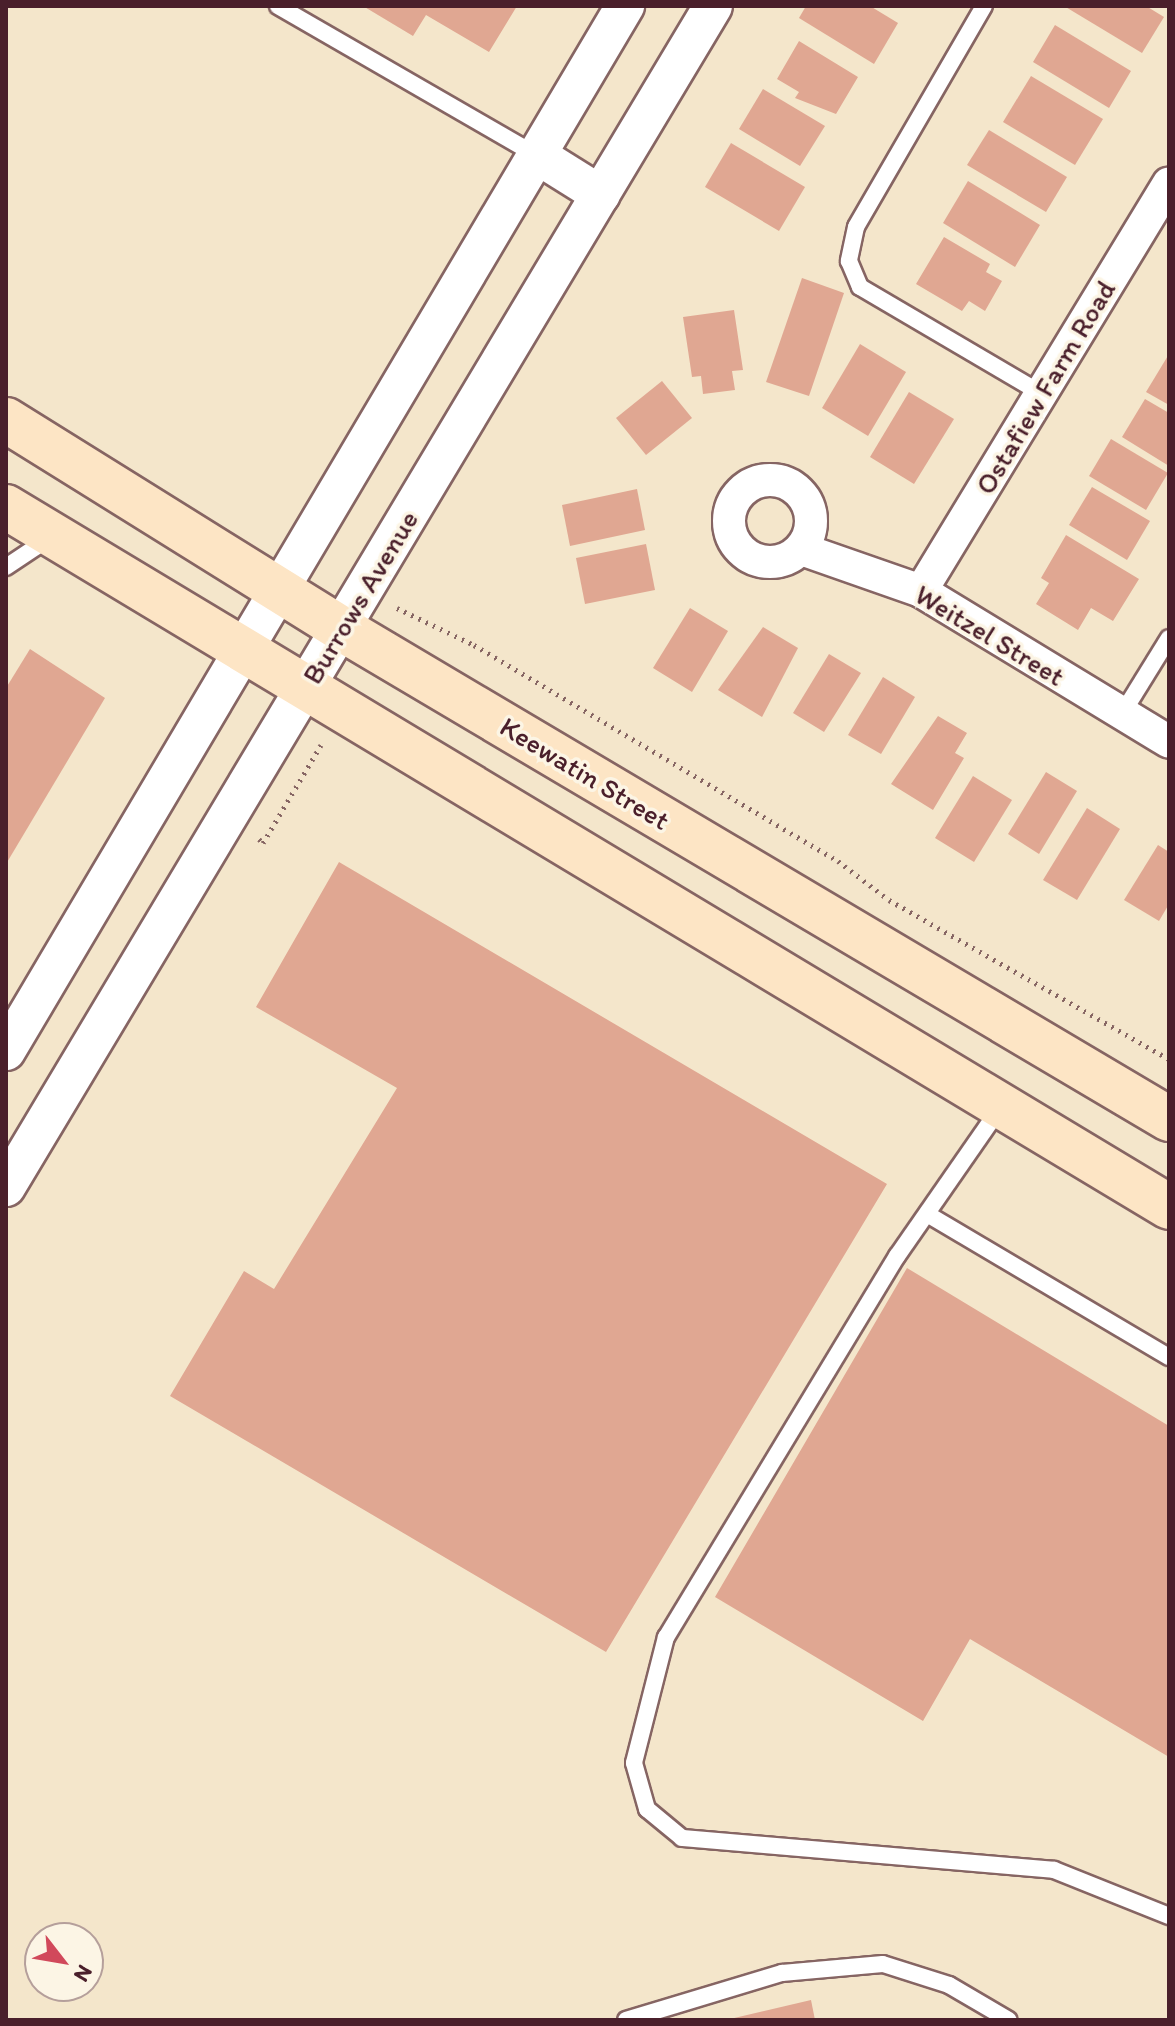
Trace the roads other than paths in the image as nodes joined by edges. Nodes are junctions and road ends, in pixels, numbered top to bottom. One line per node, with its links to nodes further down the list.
1 (278, 6): 5 (lane)
2 (625, 6): 5 (street)
3 (713, 6): 7 (street, Burrows Avenue)
4 (984, 6): 8 (lane)
5 (537, 155): 7 (street); 14 (street)
6 (1169, 183): 8 (street, Ostafiew Farm Road)
7 (601, 195): 16 (street, Burrows Avenue)
8 (1041, 393): 15 (street, Ostafiew Farm Road)
9 (6, 420): 14 (main road, Keewatin Street)
10 (6, 507): 11 (main road)
11 (54, 536): 13 (lane); 18 (main road)
12 (801, 549): 15 (street, Weitzel Street)
13 (6, 567)
14 (281, 585): 16 (main road, Keewatin Street); 18 (street)
15 (921, 591): 20 (street, Weitzel Street)
16 (342, 629): 19 (street, Burrows Avenue); 24 (main road, Keewatin Street)
17 (1169, 638): 20 (lane)
18 (243, 650): 19 (main road); 22 (street)
19 (304, 691): 23 (main road); 25 (street, Burrows Avenue)
20 (1122, 714): 21 (street, Weitzel Street)
21 (1169, 742)
22 (6, 1051)
23 (1001, 1107): 26 (main road); 27 (lane)
24 (1169, 1119)
25 (6, 1187)
26 (1169, 1207)
27 (927, 1214): 28 (lane); 29 (lane)
28 (1169, 1357)
29 (1169, 1916)
30 (626, 2020): 31 (lane)
31 (1009, 2020)

